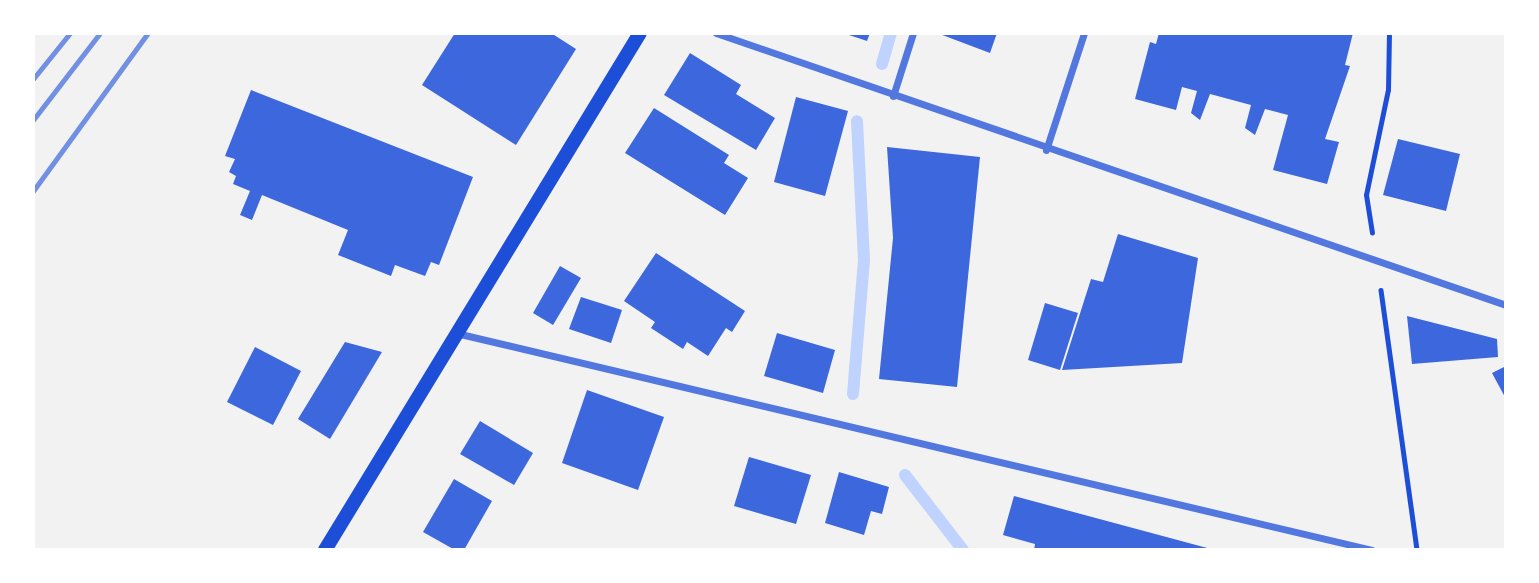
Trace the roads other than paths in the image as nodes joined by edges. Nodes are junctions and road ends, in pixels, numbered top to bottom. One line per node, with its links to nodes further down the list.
1 (640, 33): 8 (main road)
2 (716, 33): 5 (street)
3 (913, 33): 5 (street)
4 (1084, 33): 6 (street)
5 (893, 96): 6 (street)
6 (1046, 150): 7 (street)
7 (1506, 305)
8 (455, 333): 9 (main road); 10 (street)
9 (326, 550)
10 (1372, 550)

